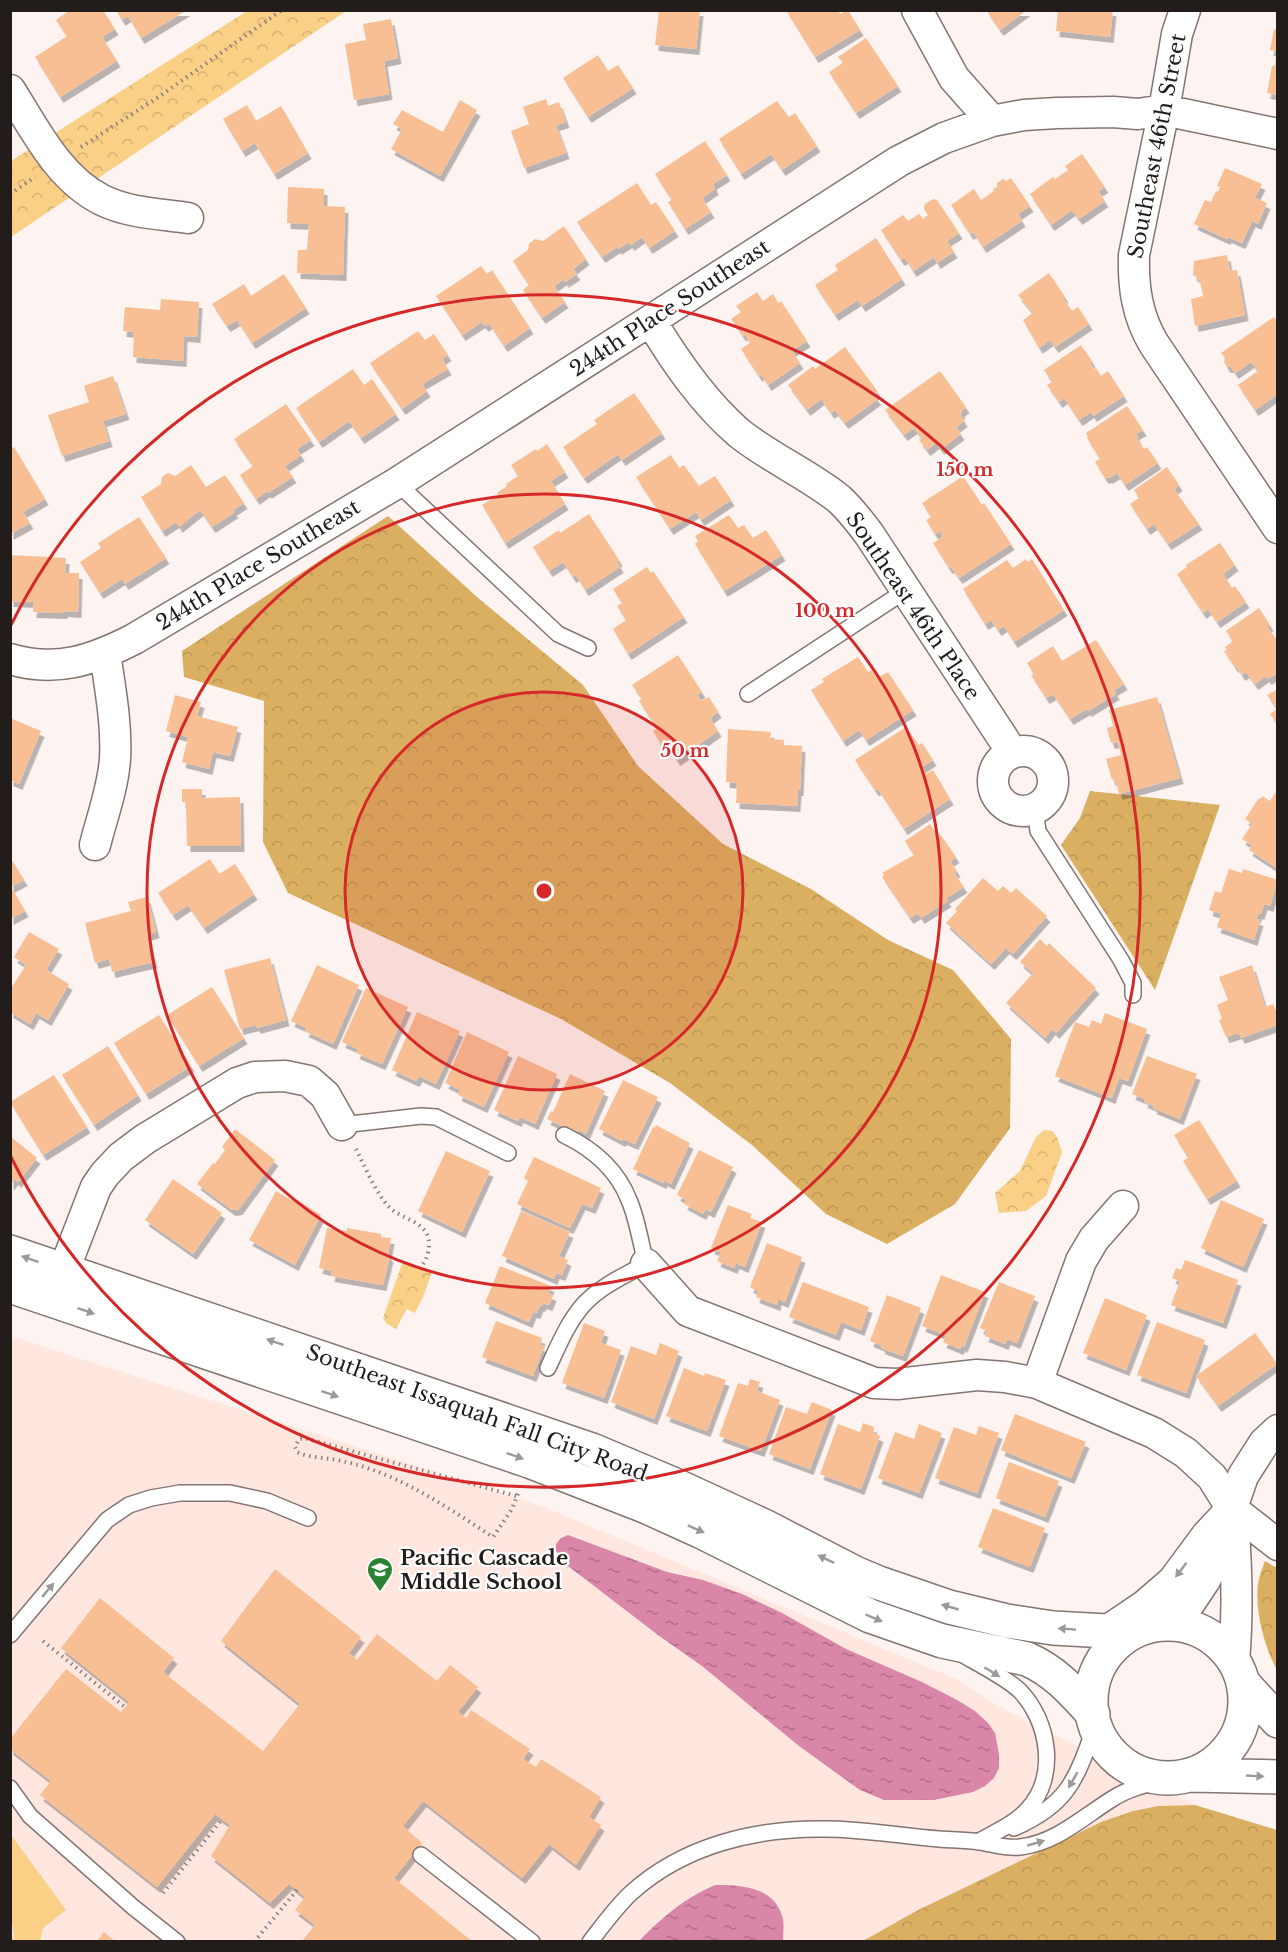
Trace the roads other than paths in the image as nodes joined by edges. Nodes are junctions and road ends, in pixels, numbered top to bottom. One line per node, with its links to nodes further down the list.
1 (917, 10): 5 (street)
2 (1185, 10): 4 (street, Southeast 46th Street)
3 (10, 90): 7 (street)
4 (1164, 110): 5 (street, 244th Place Southeast); 6 (street, 244th Place Southeast); 10 (street, Southeast 46th Street)
5 (992, 121): 8 (street, 244th Place Southeast)
6 (1278, 134)
7 (188, 218)
8 (651, 321): 9 (street, 244th Place Southeast); 11 (street, Southeast 46th Place)
9 (397, 483): 12 (lane); 13 (street, 244th Place Southeast)
10 (1278, 528)
11 (905, 591): 15 (lane); 16 (street, Southeast 46th Place)
12 (588, 648)
13 (105, 653): 14 (street, 244th Place Southeast); 18 (street)
14 (10, 659)
15 (748, 694)
16 (1012, 753): 17 (street); 17 (street)
17 (1035, 809): 19 (lane)
18 (94, 845)
19 (1133, 995)
20 (342, 1125): 22 (lane); 26 (street)
21 (564, 1135): 25 (lane)
22 (508, 1153)
23 (1123, 1206): 29 (street)
24 (10, 1252): 26 (street, Southeast Issaquah Fall City Road, one-way to 24)
25 (646, 1264): 28 (lane); 29 (street)
26 (64, 1270): 35 (street, Southeast Issaquah Fall City Road, one-way to 26)
27 (10, 1286): 37 (street, Southeast Issaquah Fall City Road, one-way to 37)
28 (548, 1368)
29 (1037, 1383): 31 (street)
30 (1278, 1430): 31 (street)
31 (1232, 1509): 33 (street); 34 (street); 35 (street, one-way to 35); 38 (street)
32 (308, 1518): 36 (lane, one-way to 32)
33 (1278, 1545)
34 (1158, 1626): 35 (street, Southeast Issaquah Fall City Road); 38 (street); 39 (street)
35 (1107, 1631)
36 (10, 1635)
37 (942, 1641): 39 (street, Southeast Issaquah Fall City Road); 44 (lane, one-way to 44)
38 (1239, 1672): 40 (street); 41 (street)
39 (1094, 1720): 41 (street); 44 (lane, one-way to 44)
40 (1278, 1721)
41 (1179, 1777): 42 (street, one-way to 42); 44 (lane, one-way to 41)
42 (1278, 1777)
43 (10, 1788): 46 (lane)
44 (978, 1842): 48 (lane)
45 (421, 1855): 47 (lane)
46 (177, 1941)
47 (532, 1941)
48 (590, 1941)

